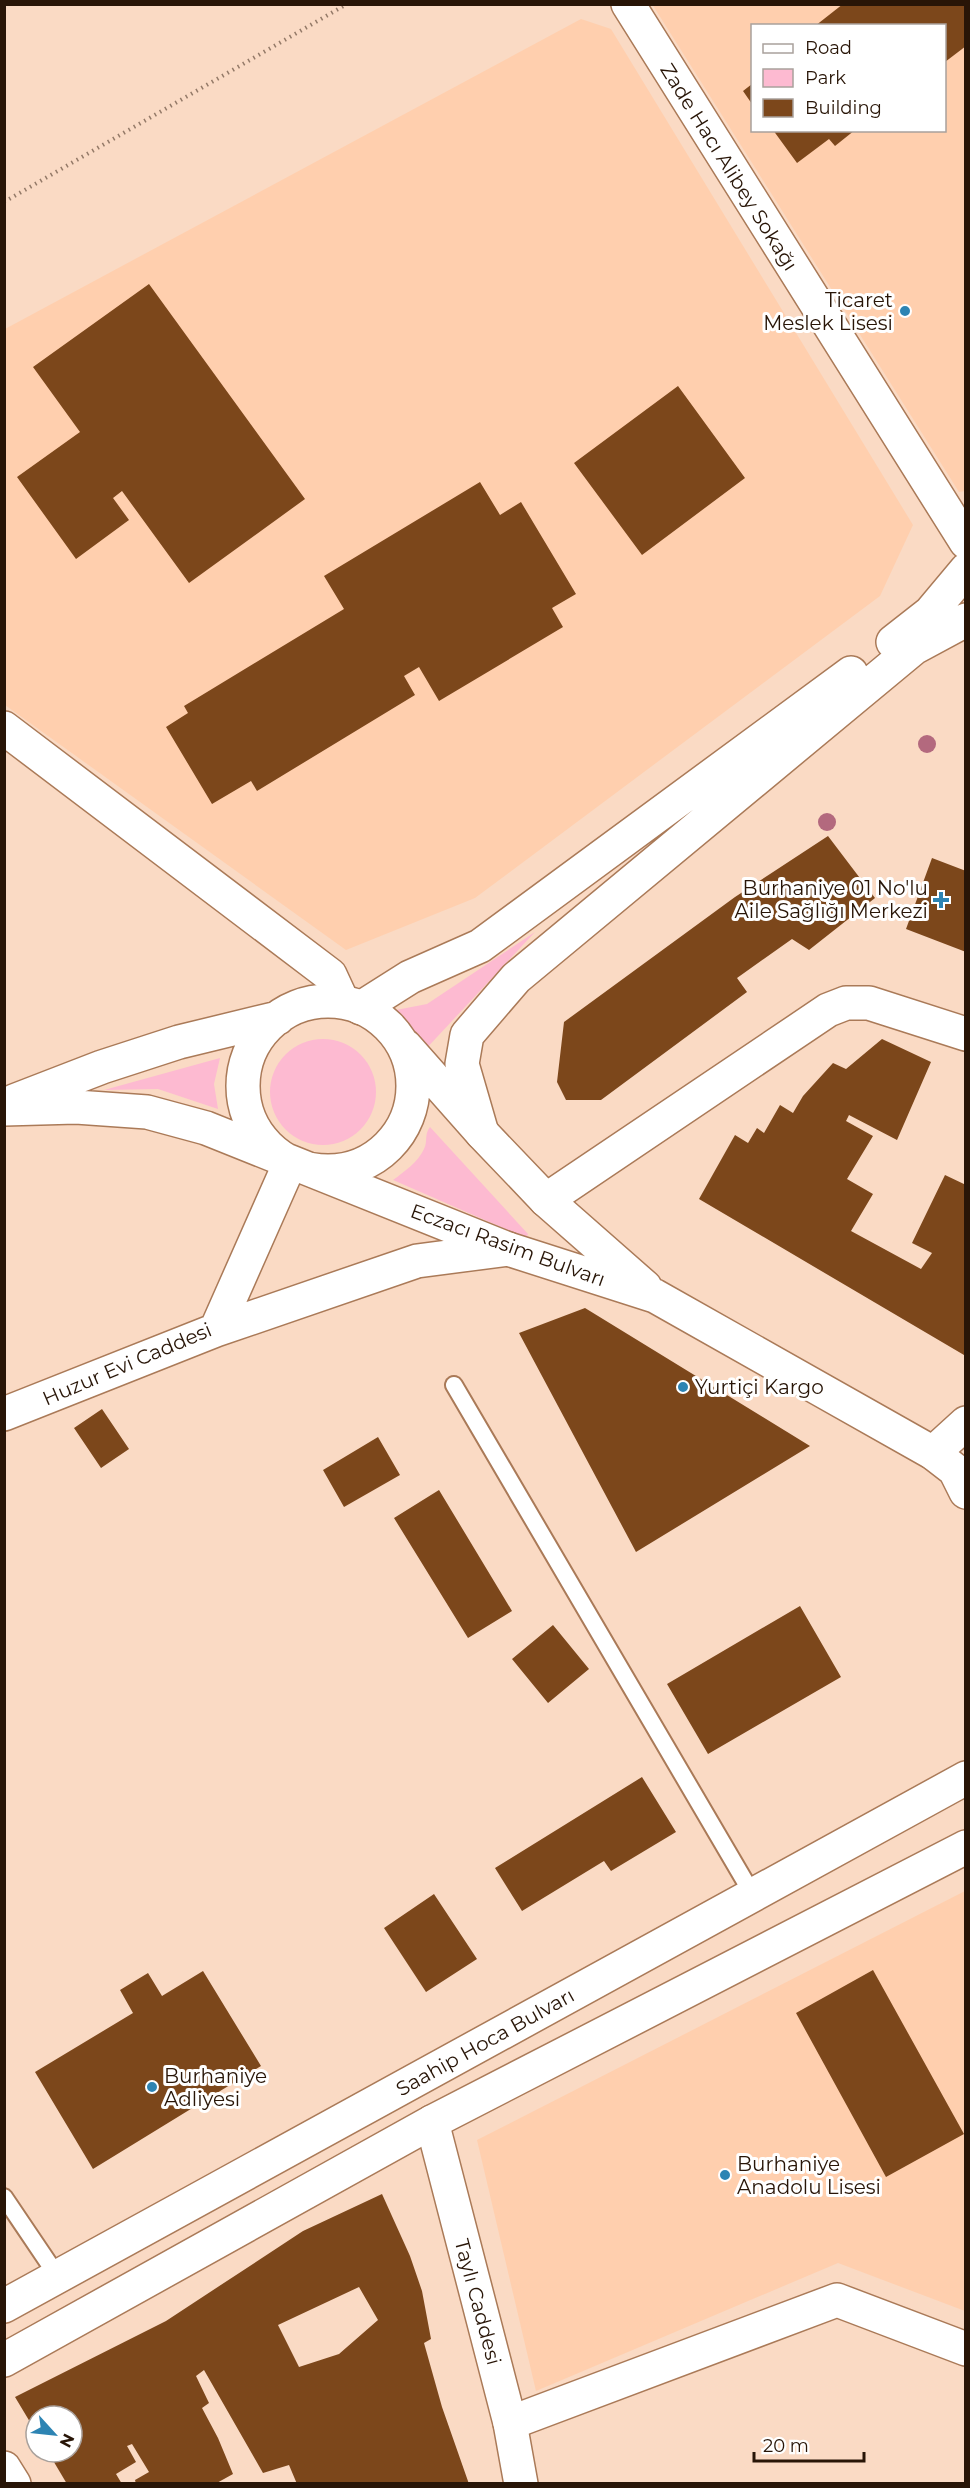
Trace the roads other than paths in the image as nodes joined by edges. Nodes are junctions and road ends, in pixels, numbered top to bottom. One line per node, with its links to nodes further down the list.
1 (628, 4): 2 (street, Zade Hacı Alibey Sokağı)
2 (966, 542)
3 (966, 570): 6 (street)
4 (966, 620): 11 (street)
5 (4, 728): 6 (street)
6 (352, 1004): 7 (street); 9 (street)
7 (278, 1018): 10 (street); 12 (street)
8 (966, 1034): 13 (street)
9 (399, 1039): 11 (street); 12 (street)
10 (4, 1107): 12 (street, Eczacı Rasim Bulvarı)
11 (482, 1133): 13 (street)
12 (290, 1163): 14 (street, Eczacı Rasim Bulvarı); 16 (street, Huzur Evi Caddesi)
13 (546, 1200): 15 (street)
14 (508, 1250): 15 (street, Eczacı Rasim Bulvarı); 16 (street)
15 (655, 1296): 20 (street, Eczacı Rasim Bulvarı)
16 (216, 1330): 18 (street, Huzur Evi Caddesi)
17 (454, 1385): 23 (lane)
18 (4, 1414)
19 (966, 1423): 20 (street)
20 (955, 1472)
21 (966, 1778): 23 (street, Saahip Hoca Bulvarı)
22 (966, 1848): 24 (street)
23 (753, 1895): 26 (street, Saahip Hoca Bulvarı)
24 (432, 2122): 29 (street); 30 (street, Taylı Caddesi)
25 (4, 2197): 26 (lane)
26 (58, 2277): 27 (street, Saahip Hoca Bulvarı)
27 (4, 2306)
28 (966, 2349): 30 (street)
29 (4, 2360)
30 (510, 2423): 33 (street, Taylı Caddesi)
31 (4, 2468): 32 (street)
32 (14, 2484)
33 (521, 2484)

